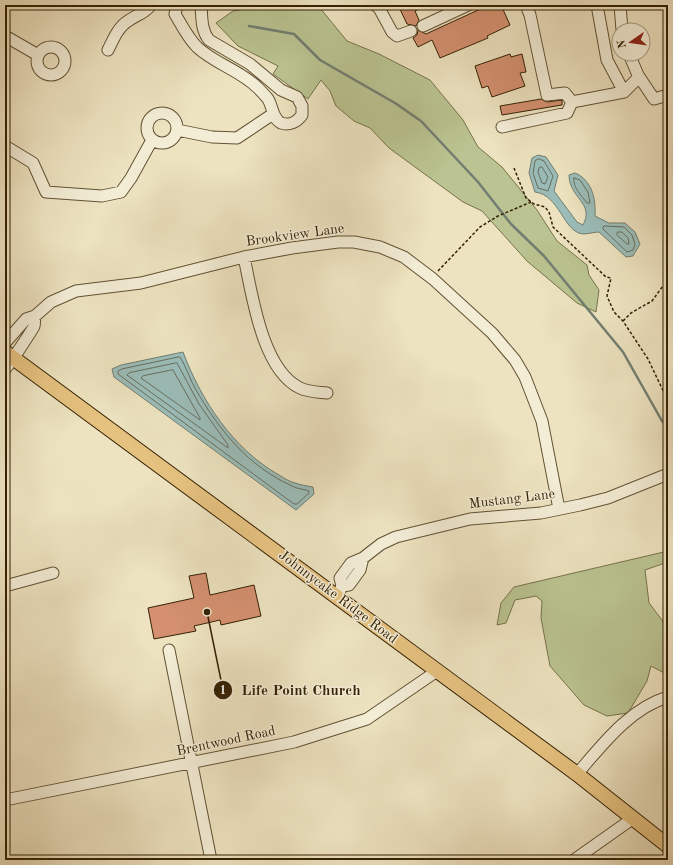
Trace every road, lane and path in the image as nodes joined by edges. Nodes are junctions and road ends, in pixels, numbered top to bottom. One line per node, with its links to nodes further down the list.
1 (151, 5): 13 (street)
2 (177, 5): 20 (street)
3 (202, 5): 20 (street)
4 (375, 5): 11 (street)
5 (468, 5): 10 (street)
6 (526, 5): 19 (street)
7 (597, 5): 17 (street)
8 (620, 5): 9 (street)
9 (621, 22)
10 (423, 26)
11 (411, 31)
12 (5, 36): 14 (street)
13 (108, 50)
14 (38, 55)
15 (632, 62): 16 (street)
16 (639, 78): 17 (street); 18 (street)
17 (624, 92): 19 (street)
18 (668, 95)
19 (572, 102): 21 (street)
20 (273, 114): 22 (street)
21 (502, 127)
22 (177, 130): 23 (street); 23 (street)
23 (152, 140): 24 (street)
24 (5, 146)
25 (514, 168): 26 (path)
26 (531, 202): 28 (path); 31 (path)
27 (244, 257): 28 (street, Brookview Lane); 30 (street, Brookview Lane); 34 (street)
28 (432, 279): 37 (street, Brookview Lane)
29 (668, 279): 31 (path)
30 (34, 316): 32 (street, Brookview Lane); 33 (street)
31 (623, 321): 35 (path)
32 (5, 343)
33 (8, 360): 40 (main road, Johnnycake Ridge Road)
34 (327, 393)
35 (668, 401)
36 (668, 474): 37 (street, Mustang Lane)
37 (559, 509): 40 (street, Mustang Lane)
38 (53, 573): 39 (street)
39 (5, 586)
40 (339, 591): 42 (main road, Johnnycake Ridge Road)
41 (169, 650): 44 (street)
42 (437, 671): 44 (street, Brentwood Road); 45 (main road, Johnnycake Ridge Road)
43 (668, 697): 45 (street)
44 (192, 763): 46 (street, Brentwood Road); 49 (street)
45 (577, 774): 47 (main road, Johnnycake Ridge Road)
46 (5, 800)
47 (632, 820): 48 (main road, Johnnycake Ridge Road); 50 (street)
48 (668, 846)
49 (211, 860)
50 (574, 860)

